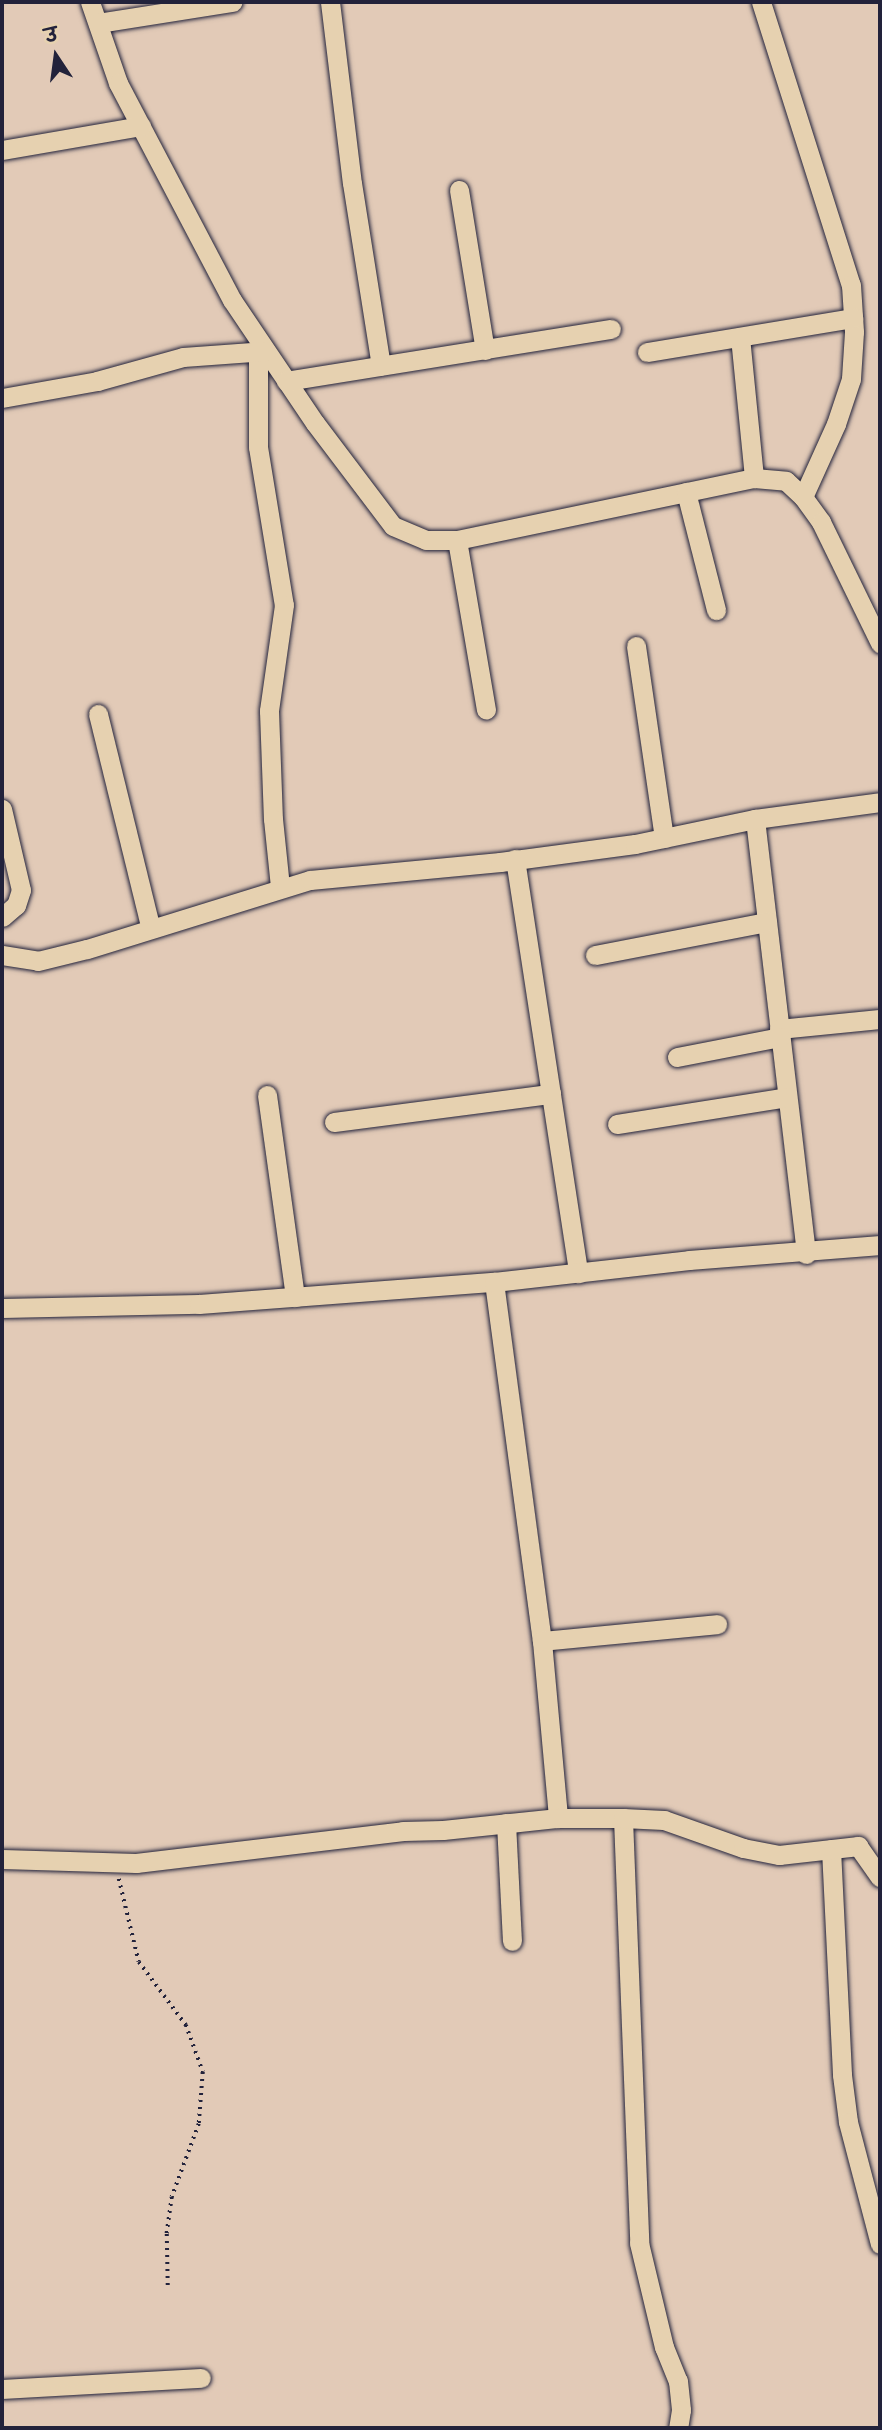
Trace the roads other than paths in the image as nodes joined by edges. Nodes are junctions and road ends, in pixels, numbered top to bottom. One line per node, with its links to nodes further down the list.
1 (90, 2): 5 (street)
2 (232, 2): 5 (street)
3 (330, 2): 15 (street)
4 (761, 2): 9 (street)
5 (98, 23): 6 (street)
6 (141, 126): 7 (street); 13 (street)
7 (2, 150)
8 (459, 190): 12 (street)
9 (853, 318): 11 (street); 20 (street)
10 (611, 329): 12 (street)
11 (740, 337): 14 (street); 18 (street)
12 (485, 350): 15 (street)
13 (262, 352): 16 (street); 17 (street); 32 (street)
14 (647, 352)
15 (381, 366): 16 (street)
16 (286, 381): 21 (street)
17 (2, 398)
18 (754, 478): 19 (street); 20 (street)
19 (686, 492): 21 (street); 22 (street)
20 (803, 496): 23 (street)
21 (457, 540): 25 (street)
22 (716, 610)
23 (880, 643)
24 (636, 646): 30 (street)
25 (486, 710)
26 (98, 714): 35 (street)
27 (880, 802): 29 (street)
28 (2, 809): 33 (street)
29 (755, 819): 30 (street); 34 (street)
30 (664, 838): 31 (street)
31 (515, 859): 32 (street); 41 (street)
32 (281, 887): 35 (street)
33 (2, 917)
34 (767, 922): 37 (street); 39 (street)
35 (151, 929): 36 (street)
36 (2, 955)
37 (595, 955)
38 (880, 1019): 39 (street)
39 (780, 1033): 40 (street); 43 (street)
40 (677, 1057)
41 (551, 1094): 44 (street); 48 (street)
42 (267, 1095): 50 (street)
43 (788, 1097): 45 (street); 47 (street)
44 (334, 1122)
45 (617, 1124)
46 (880, 1245): 47 (street)
47 (806, 1254): 48 (street)
48 (578, 1273): 49 (street)
49 (494, 1282): 50 (street); 53 (street)
50 (295, 1297): 51 (street)
51 (2, 1308)
52 (717, 1625): 53 (street)
53 (542, 1641): 54 (street)
54 (558, 1818): 55 (street); 56 (street)
55 (623, 1818): 57 (street); 65 (street)
56 (506, 1823): 58 (street); 60 (street)
57 (831, 1849): 59 (street); 61 (street)
58 (2, 1859)
59 (880, 1877)
60 (512, 1941)
61 (875, 2206): 62 (street)
62 (880, 2244)
63 (201, 2378): 64 (street)
64 (2, 2389)
65 (678, 2428)

